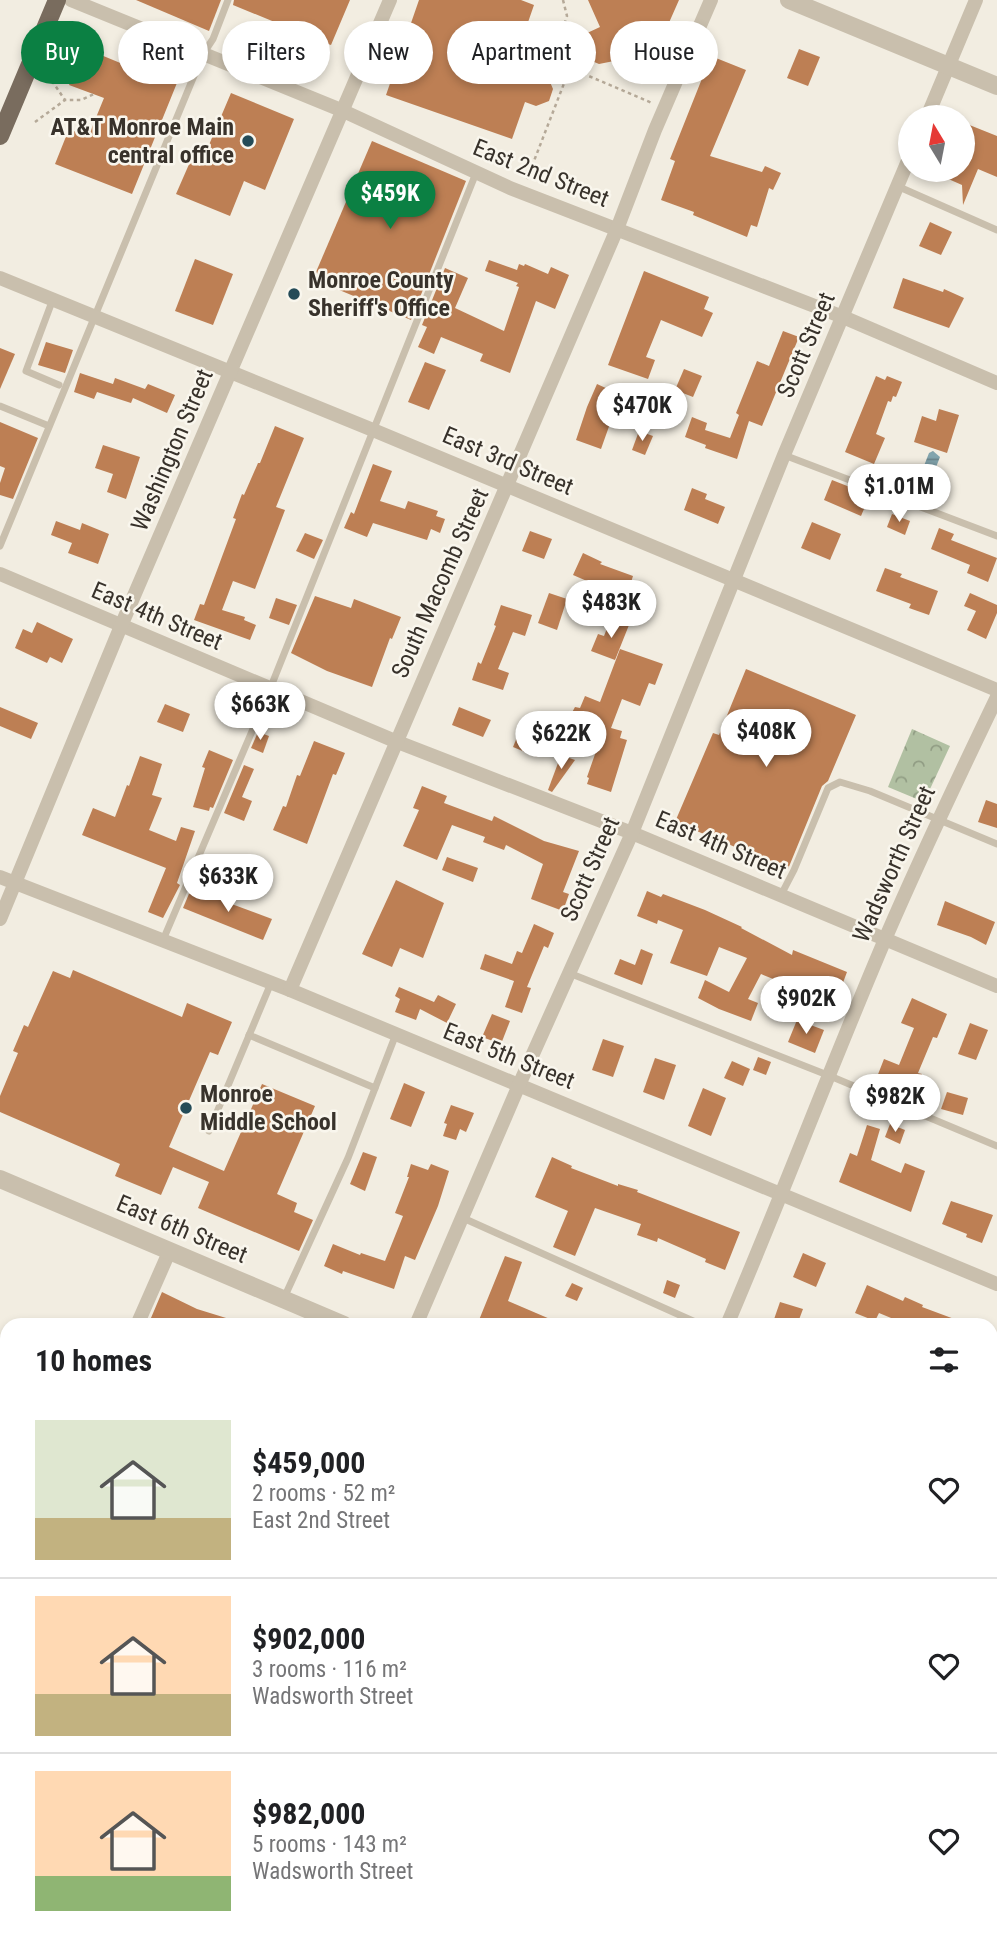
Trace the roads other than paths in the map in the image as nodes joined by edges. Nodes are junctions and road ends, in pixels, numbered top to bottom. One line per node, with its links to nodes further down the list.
1 (57, 0): 16 (main road)
2 (71, 0): 8 (street, East 2nd Street)
3 (229, 0): 9 (lane)
4 (390, 0): 15 (street, Washington Street)
5 (711, 0): 20 (street, South Macomb Street)
6 (789, 0): 11 (street)
7 (976, 0): 11 (street)
8 (122, 21)
9 (208, 46)
10 (208, 56): 15 (street, East 2nd Street)
11 (950, 65): 13 (street); 14 (street)
12 (191, 84): 24 (lane)
13 (997, 86)
14 (932, 105)
15 (341, 110): 17 (street, East 2nd Street); 26 (street, Washington Street)
16 (0, 136)
17 (476, 173): 20 (street, East 2nd Street); 31 (lane)
18 (899, 182): 19 (street, Scott Street)
19 (897, 186): 21 (lane); 25 (street, Scott Street)
20 (618, 229): 25 (street, East 2nd Street); 33 (street, South Macomb Street)
21 (997, 230)
22 (0, 280): 23 (street, East 3rd Street)
23 (53, 298): 24 (street, East 3rd Street); 28 (lane)
24 (96, 316): 26 (street, East 3rd Street); 30 (lane)
25 (843, 317): 27 (street, East 2nd Street); 32 (street, Scott Street)
26 (230, 372): 31 (street, East 3rd Street); 38 (street, Washington Street)
27 (997, 383)
28 (59, 385)
29 (0, 406): 30 (lane)
30 (49, 426): 35 (lane)
31 (373, 430): 33 (street, East 3rd Street); 39 (lane)
32 (783, 455): 34 (lane); 37 (street, Scott Street)
33 (507, 486): 37 (street, East 3rd Street); 42 (street, South Macomb Street)
34 (997, 536)
35 (0, 546)
36 (0, 573): 38 (street, East 4th Street)
37 (735, 581): 40 (street, East 3rd Street); 44 (street, Scott Street)
38 (121, 626): 39 (street, East 4th Street); 47 (street, Washington Street)
39 (270, 689): 42 (street, East 4th Street); 51 (lane)
40 (997, 690)
41 (997, 696): 43 (street, Wadsworth Street)
42 (395, 741): 44 (street, East 4th Street); 55 (street, South Macomb Street)
43 (937, 820): 45 (lane); 48 (lane); 50 (street, Wadsworth Street)
44 (632, 833): 48 (street, East 4th Street); 52 (street, Scott Street)
45 (997, 844)
46 (0, 877): 47 (street, East 5th Street)
47 (15, 883): 49 (street, Washington Street); 51 (street, East 5th Street)
48 (780, 895): 50 (street, East 4th Street)
49 (0, 919)
50 (885, 938): 54 (street, East 4th Street); 58 (street, Wadsworth Street)
51 (163, 940): 53 (street, East 5th Street)
52 (569, 973): 58 (lane); 59 (street, Scott Street)
53 (271, 982): 55 (street, East 5th Street); 57 (lane)
54 (997, 986)
55 (290, 990): 56 (street, East 5th Street)
56 (396, 1034): 59 (street, East 5th Street); 60 (lane)
57 (249, 1035): 60 (lane); 61 (lane)
58 (830, 1076): 62 (lane); 64 (street, Wadsworth Street)
59 (519, 1085): 64 (street, East 5th Street); 65 (street, Scott Street)
60 (375, 1088): 68 (lane)
61 (209, 1131)
62 (997, 1146)
63 (0, 1179): 66 (street, East 6th Street)
64 (783, 1193): 67 (street, East 5th Street); 73 (street, Wadsworth Street)
65 (462, 1218): 71 (street, Scott Street); 72 (lane)
66 (170, 1250): 68 (street, East 6th Street); 69 (street)
67 (997, 1284)
68 (283, 1299): 70 (street, East 6th Street)
69 (140, 1318)
70 (328, 1318)
71 (419, 1318)
72 (686, 1318)
73 (730, 1318)

